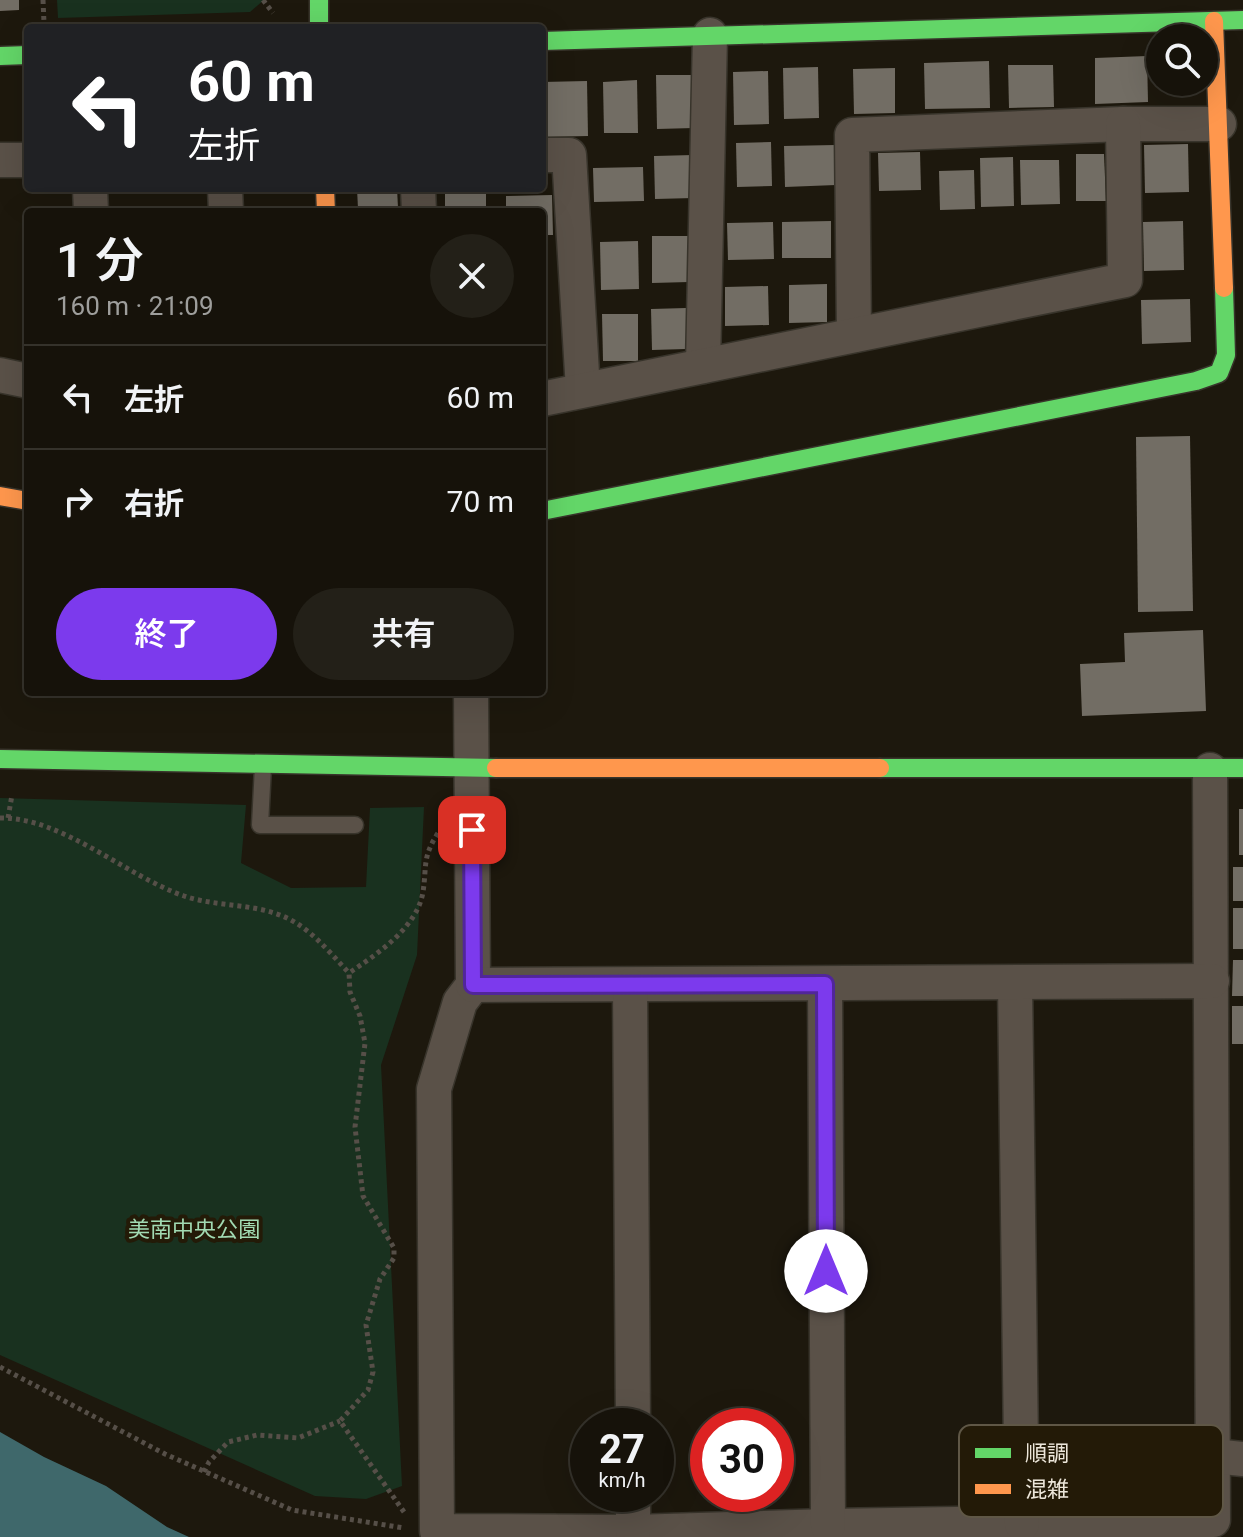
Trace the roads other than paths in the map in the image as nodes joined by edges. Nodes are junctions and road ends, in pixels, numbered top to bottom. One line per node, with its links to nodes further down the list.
1 (319, 0): 4 (street)
2 (1243, 20): 3 (street)
3 (1214, 21): 5 (street); 10 (street)
4 (319, 24)
5 (710, 35): 6 (street); 15 (street)
6 (546, 41)
7 (24, 55): 8 (street)
8 (0, 56)
9 (1123, 124): 10 (street); 14 (street); 14 (street)
10 (1219, 124): 22 (street)
11 (546, 155): 18 (street)
12 (0, 160): 13 (street)
13 (24, 160)
14 (854, 335): 15 (street)
15 (703, 366): 18 (street)
16 (0, 375): 17 (street)
17 (24, 380)
18 (583, 390): 19 (street)
19 (546, 398)
20 (0, 496): 21 (street)
21 (24, 500)
22 (546, 510)
23 (471, 696): 26 (street)
24 (0, 759): 25 (street)
25 (263, 764): 26 (street); 28 (lane)
26 (471, 768): 27 (street); 32 (street)
27 (1227, 769): 29 (street)
28 (355, 825)
29 (1212, 981): 30 (street); 36 (street)
30 (1015, 983): 31 (street); 35 (street)
31 (825, 984): 33 (street); 42 (street)
32 (473, 985): 33 (street); 43 (street)
33 (630, 986): 34 (street)
34 (633, 1408)
35 (1021, 1425)
36 (1228, 1457): 37 (street)
37 (1223, 1478)
38 (633, 1512): 43 (street)
39 (1022, 1517): 41 (street)
40 (1214, 1517): 41 (street)
41 (1022, 1524): 42 (street)
42 (828, 1526): 43 (street)
43 (633, 1532)

